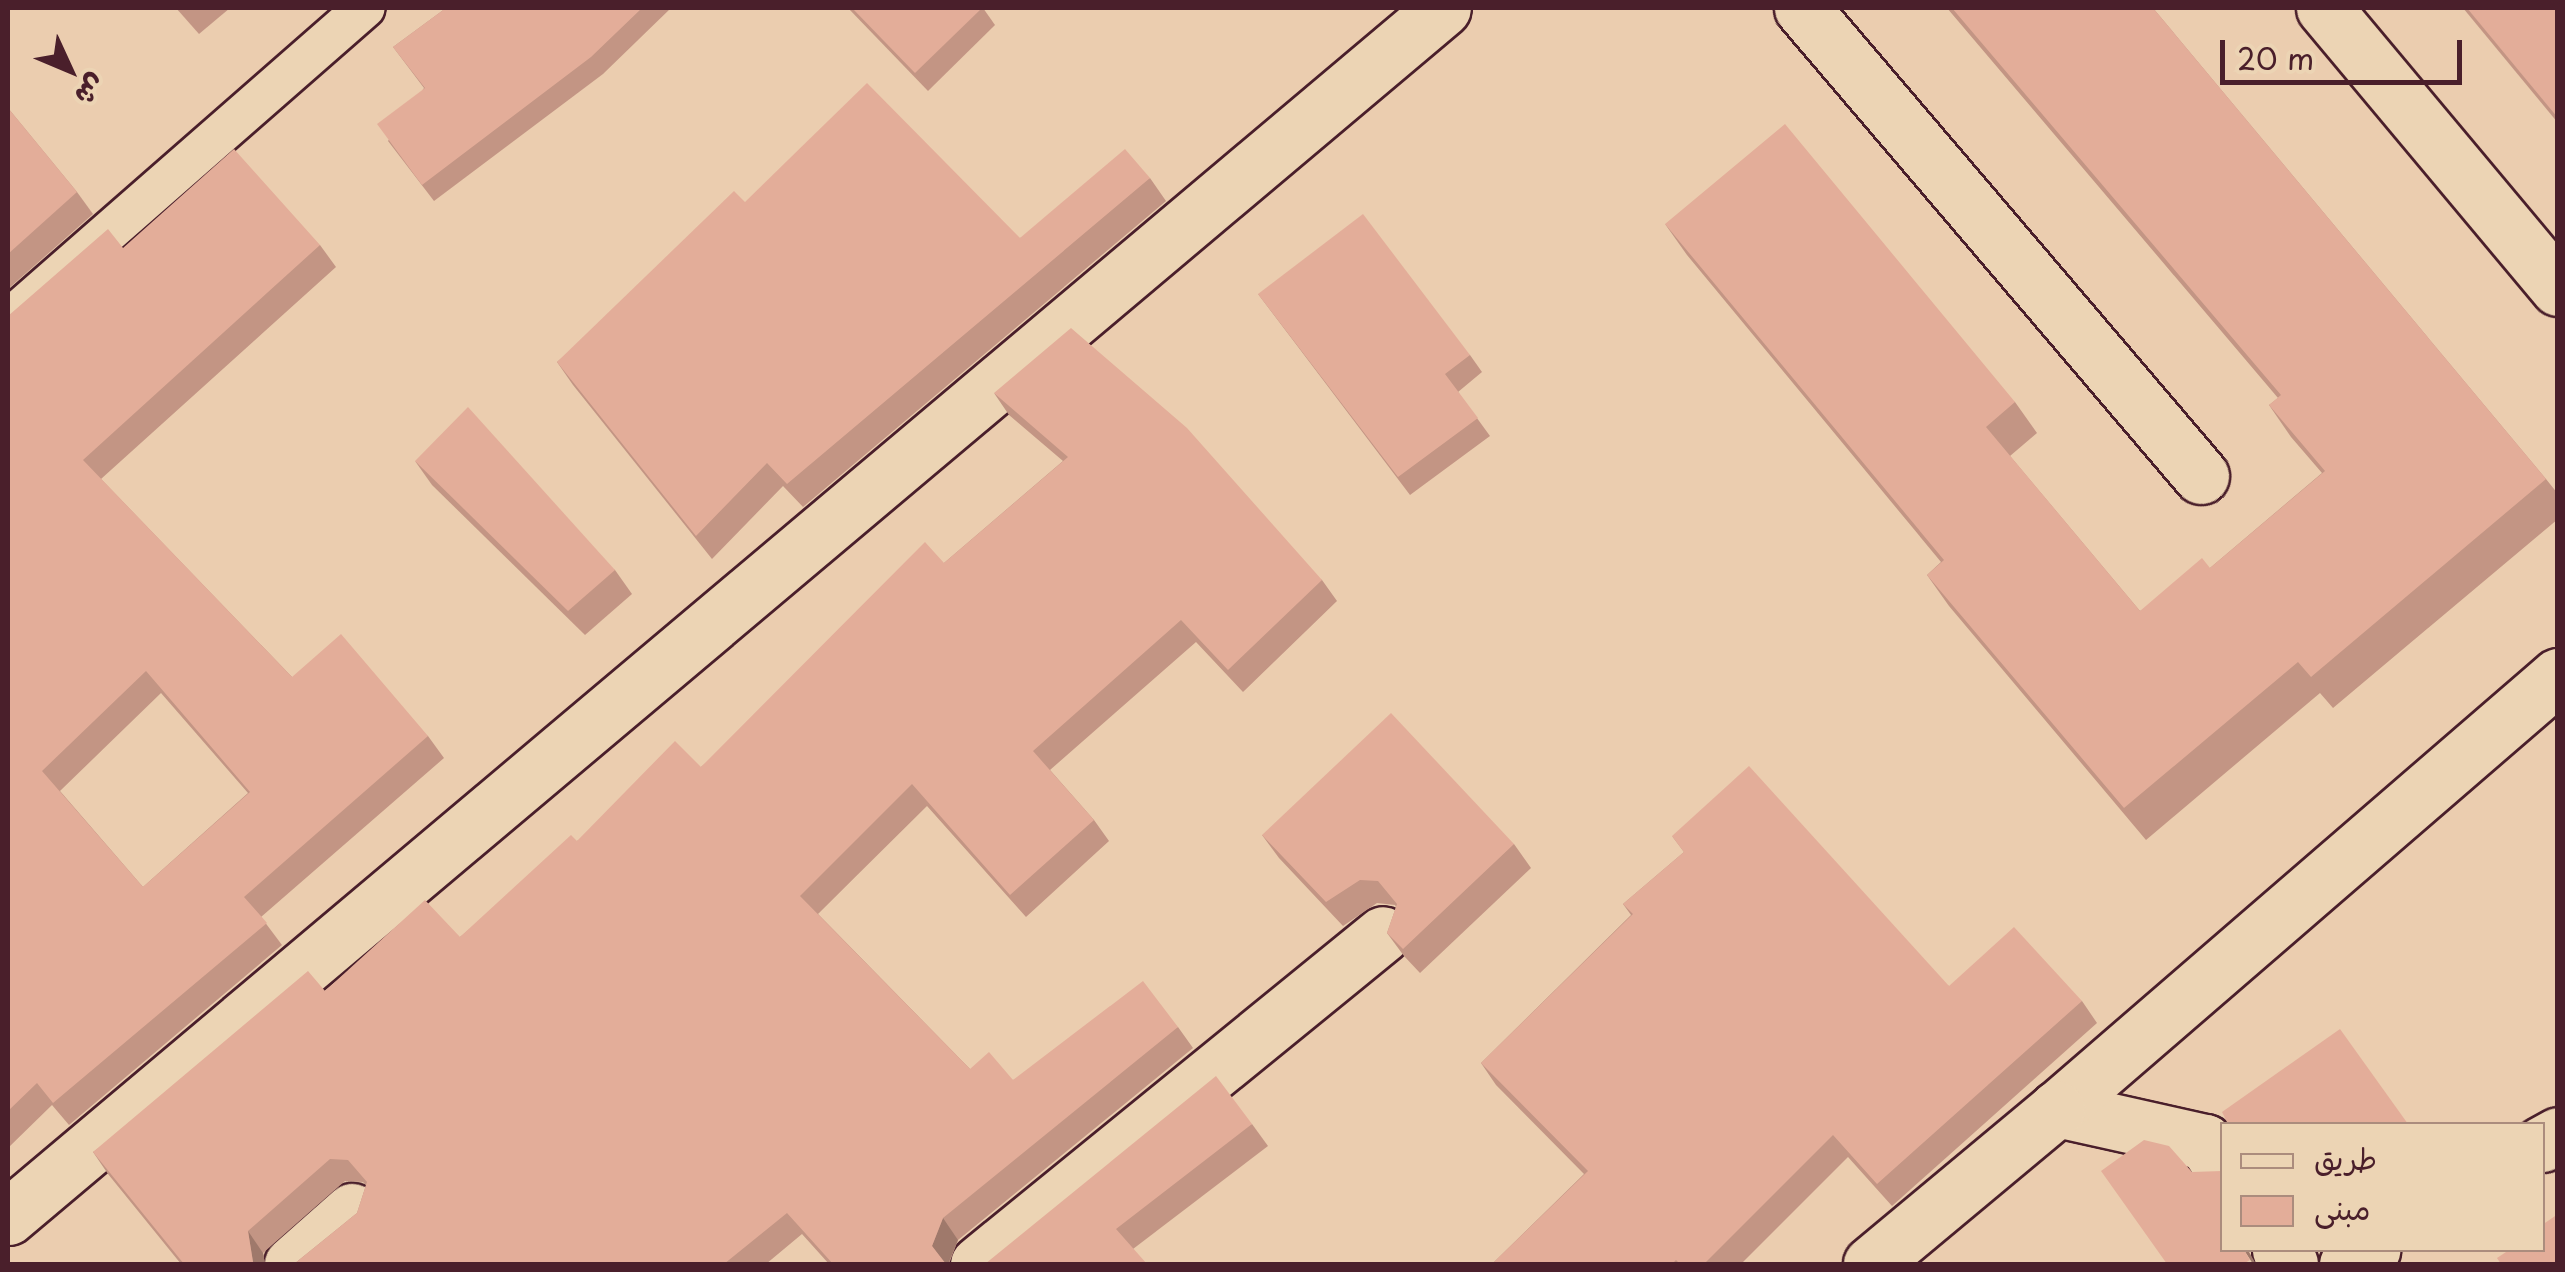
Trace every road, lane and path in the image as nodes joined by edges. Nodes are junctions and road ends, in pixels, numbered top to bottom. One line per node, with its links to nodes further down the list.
1 (365, 8): 6 (lane)
2 (1443, 8): 13 (street)
3 (1802, 8): 7 (street)
4 (2324, 8): 5 (street)
5 (2558, 288)
6 (8, 320)
7 (2201, 476)
8 (2558, 676): 10 (street)
9 (1383, 934): 15 (street)
10 (2057, 1109): 11 (street); 16 (street); 17 (street)
11 (2220, 1165)
12 (352, 1211): 14 (street)
13 (8, 1216)
14 (292, 1264)
15 (978, 1264)
16 (1871, 1264)
17 (1895, 1264)

